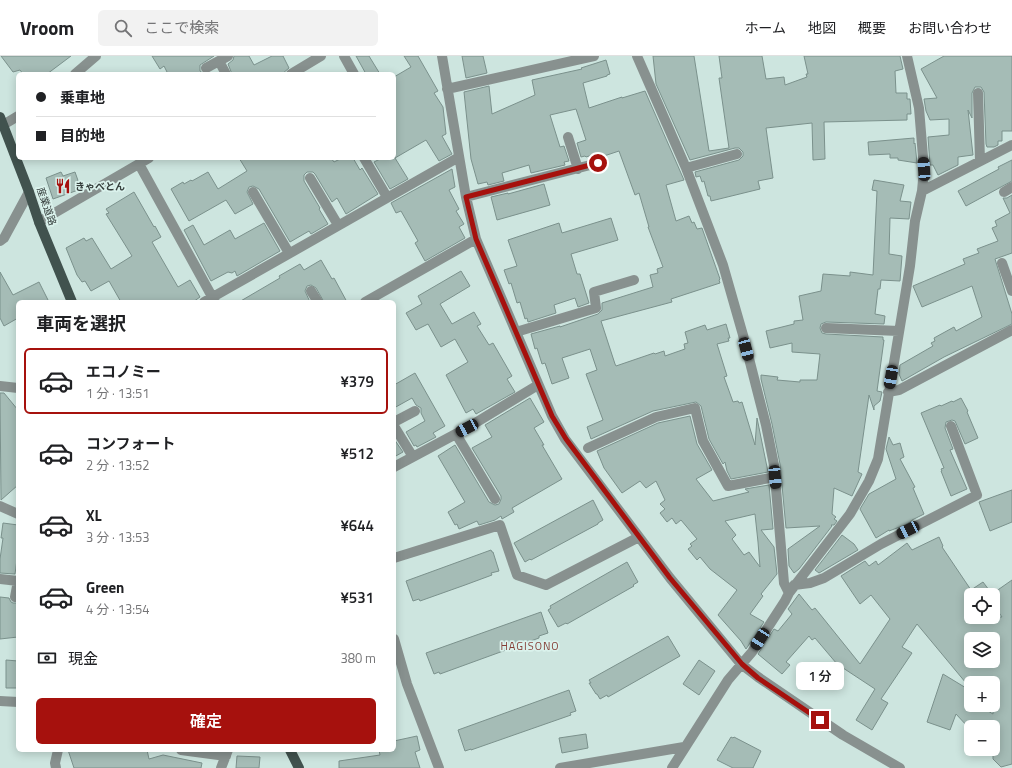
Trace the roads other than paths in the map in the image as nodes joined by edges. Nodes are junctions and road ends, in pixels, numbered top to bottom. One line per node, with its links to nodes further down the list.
1 (96, 56): 10 (street)
2 (319, 56): 12 (street)
3 (344, 56): 13 (street)
4 (442, 56): 14 (street)
5 (594, 56): 14 (street)
6 (637, 56): 29 (street)
7 (907, 56): 32 (street)
8 (224, 58): 9 (street); 11 (street)
9 (206, 68)
10 (76, 72)
11 (226, 72)
12 (294, 72)
13 (353, 72)
14 (447, 89): 21 (street)
15 (978, 93): 26 (street)
16 (16, 117): 17 (street)
17 (1, 121): 22 (main road, 産業道路)
18 (568, 137): 30 (street)
19 (1011, 147): 26 (street)
20 (737, 154): 29 (street)
21 (459, 157): 35 (street); 36 (street)
22 (16, 159)
23 (16, 160): 33 (main road, 産業道路)
24 (146, 160): 28 (street)
25 (365, 160): 36 (street)
26 (980, 161): 32 (street)
27 (598, 163): 30 (street)
28 (139, 164): 37 (street); 47 (street)
29 (686, 168): 66 (street)
30 (578, 169): 35 (street)
31 (310, 178): 38 (street)
32 (922, 191): 52 (street)
33 (29, 192): 37 (main road, 産業道路); 40 (street)
34 (253, 192): 41 (street)
35 (466, 197): 39 (street)
36 (387, 198): 38 (street)
37 (39, 222): 46 (main road, 産業道路)
38 (338, 226): 41 (street)
39 (476, 239): 49 (street); 53 (street)
40 (0, 241)
41 (289, 253): 47 (street)
42 (1002, 263): 45 (street)
43 (634, 280): 53 (street)
44 (311, 291): 48 (street)
45 (1012, 291)
46 (71, 300)
47 (210, 300)
48 (317, 300)
49 (369, 300)
50 (826, 328): 52 (street)
51 (1012, 330): 57 (street)
52 (898, 331): 57 (street)
53 (516, 332): 54 (street)
54 (538, 385): 62 (street); 70 (street)
55 (0, 386): 56 (street)
56 (16, 388)
57 (888, 392): 74 (street)
58 (415, 411): 59 (street)
59 (396, 421)
60 (950, 426): 74 (street)
61 (396, 429): 64 (street)
62 (456, 434): 64 (street); 67 (street)
63 (588, 448): 66 (street)
64 (413, 457): 65 (street)
65 (396, 466)
66 (775, 477): 74 (street)
67 (495, 499)
68 (0, 506): 69 (street)
69 (16, 513)
70 (639, 537): 71 (street); 78 (street)
71 (396, 557)
72 (0, 579): 73 (street)
73 (16, 581)
74 (791, 589): 78 (street)
75 (16, 592): 76 (street)
76 (15, 597)
77 (396, 646): 89 (street)
78 (742, 664): 81 (street); 92 (street)
79 (0, 701): 80 (street)
80 (16, 702)
81 (684, 747): 90 (street); 91 (street)
82 (58, 752): 86 (street)
83 (212, 752): 85 (street)
84 (291, 752): 88 (main road)
85 (227, 753): 87 (street)
86 (56, 768)
87 (221, 768)
88 (299, 768)
89 (439, 768)
90 (560, 768)
91 (672, 768)
92 (900, 768)

